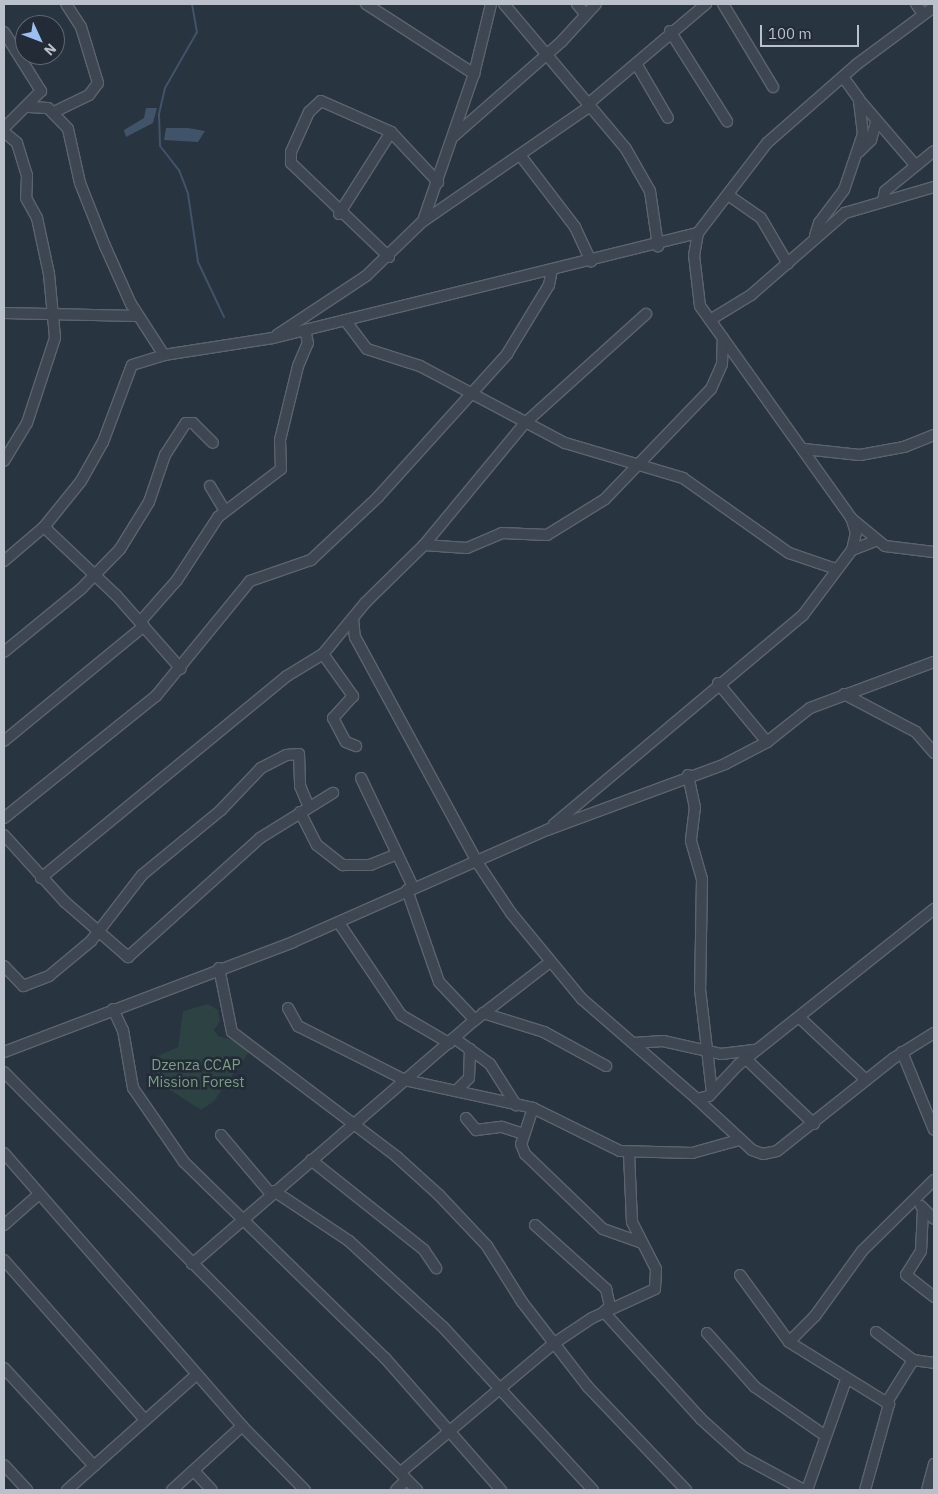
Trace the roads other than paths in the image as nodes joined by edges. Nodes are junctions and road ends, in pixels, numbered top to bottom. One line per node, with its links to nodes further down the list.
1 (66, 4): 24 (street)
2 (366, 4): 11 (street)
3 (491, 4): 18 (street)
4 (504, 4): 16 (street)
5 (577, 4): 13 (street)
6 (596, 4): 13 (street)
7 (706, 4): 14 (street)
8 (723, 4): 20 (street)
9 (916, 4): 12 (street)
10 (934, 6): 12 (street)
11 (385, 8): 18 (street)
12 (923, 14): 19 (street)
13 (586, 15): 16 (street)
14 (670, 31): 17 (street); 26 (street)
15 (4, 32): 23 (street)
16 (545, 55): 22 (street); 32 (street)
17 (637, 65): 22 (street); 25 (street)
18 (474, 74): 32 (street)
19 (843, 76): 21 (street); 40 (street)
20 (773, 87)
21 (859, 99): 27 (street); 35 (street)
22 (589, 105): 36 (street); 46 (street)
23 (29, 107): 24 (street); 28 (street)
24 (54, 112): 53 (street)
25 (668, 118)
26 (727, 122)
27 (876, 122): 31 (street); 33 (street)
28 (4, 128)
29 (4, 132): 54 (street)
30 (391, 132): 38 (street); 42 (street); 42 (street)
31 (887, 134): 33 (street); 37 (street)
32 (453, 137): 38 (street)
33 (871, 140): 35 (street)
34 (934, 151): 37 (street)
35 (859, 152): 45 (street)
36 (520, 155): 43 (street); 48 (street)
37 (916, 166): 41 (street)
38 (438, 182): 43 (street)
39 (934, 187): 41 (street)
40 (728, 196): 44 (street); 49 (street)
41 (883, 200): 45 (street)
42 (339, 214): 47 (street)
43 (423, 221): 47 (street)
44 (698, 234): 46 (street); 56 (street)
45 (815, 237): 49 (street)
46 (658, 246): 48 (street)
47 (389, 257): 59 (street)
48 (591, 262): 50 (street)
49 (788, 264): 56 (street)
50 (552, 269): 55 (street); 61 (street)
51 (4, 313): 54 (street)
52 (646, 314): 62 (street)
53 (138, 316): 54 (street); 60 (street)
54 (53, 317): 66 (street)
55 (344, 320): 57 (street); 61 (street)
56 (710, 320): 58 (street)
57 (305, 330): 59 (street); 69 (street)
58 (722, 337): 65 (street); 67 (street)
59 (273, 338): 60 (street)
60 (164, 355): 71 (street)
61 (472, 395): 62 (street); 84 (street)
62 (525, 423): 67 (street); 73 (street)
63 (934, 436): 65 (street)
64 (213, 443): 78 (street)
65 (804, 449): 70 (street)
66 (4, 461)
67 (637, 465): 73 (street); 77 (street)
68 (210, 486): 69 (street)
69 (225, 511): 80 (street)
70 (851, 518): 72 (street); 74 (street)
71 (44, 527): 76 (street); 78 (street)
72 (876, 541): 74 (street); 75 (street)
73 (424, 545): 79 (street)
74 (852, 550): 77 (street)
75 (934, 552)
76 (4, 561)
77 (836, 570): 85 (street)
78 (96, 575): 80 (street); 81 (street)
79 (353, 619): 82 (street); 99 (street)
80 (142, 624): 84 (street); 87 (street)
81 (4, 652)
82 (323, 654): 89 (street); 100 (street)
83 (934, 662): 86 (street)
84 (181, 669): 95 (street)
85 (718, 683): 88 (street); 96 (street)
86 (844, 694): 88 (street); 90 (street)
87 (4, 741)
88 (767, 742): 91 (street)
89 (356, 746)
90 (934, 752)
91 (688, 775): 96 (street); 117 (street)
92 (361, 778): 98 (street)
93 (333, 793): 94 (street)
94 (305, 809): 98 (street); 104 (street); 104 (street)
95 (4, 818)
96 (547, 830): 99 (street)
97 (4, 835): 100 (street)
98 (397, 854): 101 (street)
99 (478, 862): 101 (street); 105 (street)
100 (41, 878): 104 (street)
101 (410, 889): 103 (street); 110 (street)
102 (934, 909): 111 (street)
103 (339, 922): 107 (street); 113 (street)
104 (99, 932): 106 (street)
105 (550, 962): 110 (street); 114 (street)
106 (4, 966)
107 (219, 968): 109 (street); 131 (street)
108 (288, 1008): 123 (street)
109 (113, 1009): 118 (street); 145 (street)
110 (479, 1017): 113 (street); 121 (street)
111 (801, 1019): 116 (street); 124 (street)
112 (934, 1033): 119 (street)
113 (451, 1041): 115 (street); 123 (street)
114 (634, 1043): 117 (street); 127 (street)
115 (470, 1049): 125 (street); 128 (street)
116 (759, 1049): 117 (street); 120 (street)
117 (708, 1051): 126 (street)
118 (4, 1052)
119 (902, 1052): 124 (street); 133 (street)
120 (746, 1059): 126 (street); 132 (street)
121 (606, 1066)
122 (4, 1072): 151 (street)
123 (405, 1080): 125 (street); 131 (street)
124 (866, 1080): 132 (street)
125 (456, 1091): 128 (street)
126 (712, 1092): 127 (street)
127 (697, 1099): 136 (street)
128 (516, 1105): 129 (street)
129 (533, 1108): 134 (street); 138 (street)
130 (466, 1118): 134 (street)
131 (354, 1124): 139 (street); 159 (street)
132 (814, 1124): 136 (street)
133 (934, 1130)
134 (524, 1134): 149 (street)
135 (221, 1135): 141 (street)
136 (739, 1140): 138 (street)
137 (4, 1153): 142 (street)
138 (629, 1153): 149 (street)
139 (311, 1160): 141 (street); 152 (street)
140 (934, 1180): 143 (street)
141 (272, 1192): 145 (street); 165 (street)
142 (38, 1195): 147 (street); 163 (street)
143 (914, 1198): 144 (street); 158 (street)
144 (923, 1209): 146 (street); 154 (street)
145 (243, 1217): 151 (street); 169 (street)
146 (934, 1219)
147 (4, 1225)
148 (535, 1226): 155 (street)
149 (642, 1243): 155 (street)
150 (4, 1260): 167 (street)
151 (192, 1264): 175 (street)
152 (436, 1268)
153 (740, 1275): 158 (street)
154 (934, 1297)
155 (604, 1312): 159 (street); 186 (street)
156 (876, 1332): 160 (street)
157 (707, 1333): 170 (street)
158 (788, 1342): 164 (street)
159 (553, 1344): 165 (street); 185 (street)
160 (913, 1360): 161 (street); 166 (street)
161 (934, 1363)
162 (4, 1368): 173 (street)
163 (196, 1374): 167 (street); 168 (street)
164 (846, 1380): 166 (street); 170 (street)
165 (501, 1386): 169 (street); 184 (street)
166 (887, 1402): 187 (street)
167 (144, 1419): 173 (street)
168 (242, 1426): 174 (street); 180 (street)
169 (450, 1429): 175 (street); 183 (street)
170 (824, 1435): 186 (street)
171 (934, 1464): 188 (street)
172 (4, 1465): 176 (street)
173 (94, 1466): 177 (street)
174 (194, 1470): 178 (street); 179 (street)
175 (403, 1476): 181 (street); 182 (street)
176 (27, 1490)
177 (67, 1490)
178 (172, 1490)
179 (212, 1490)
180 (305, 1490)
181 (396, 1490)
182 (417, 1490)
183 (501, 1490)
184 (593, 1490)
185 (686, 1490)
186 (806, 1490)
187 (866, 1490)
188 (927, 1490)

